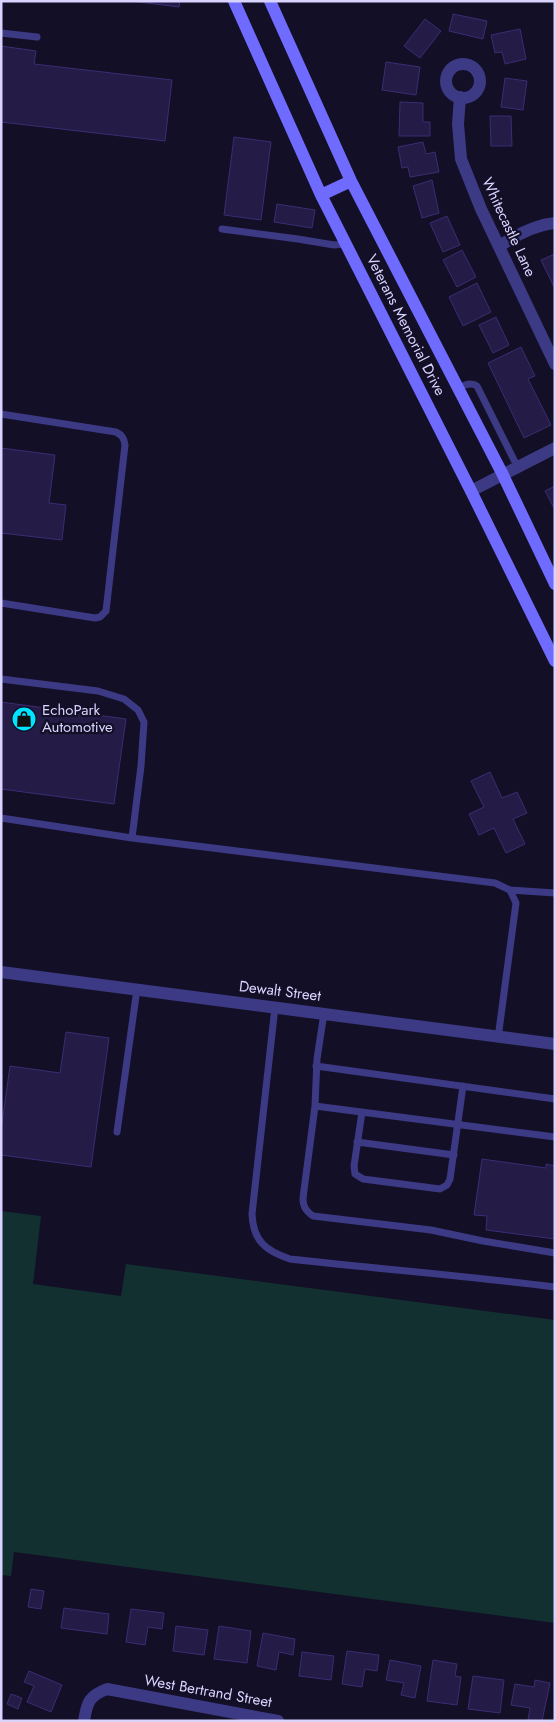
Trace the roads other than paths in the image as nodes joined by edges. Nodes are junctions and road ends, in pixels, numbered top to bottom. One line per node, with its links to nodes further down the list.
1 (234, 1): 7 (main road, Veterans Memorial Drive)
2 (270, 1): 6 (main road, Veterans Memorial Drive)
3 (1, 33): 4 (lane)
4 (37, 37)
5 (460, 97): 11 (street, Whitecastle Lane)
6 (351, 181): 7 (main road); 13 (main road, Veterans Memorial Drive)
7 (321, 195): 10 (main road, Veterans Memorial Drive)
8 (555, 223): 11 (street)
9 (222, 229): 10 (lane)
10 (346, 244): 18 (main road, Veterans Memorial Drive)
11 (500, 246): 12 (street, Whitecastle Lane)
12 (555, 364)
13 (458, 388): 16 (lane); 17 (main road, Veterans Memorial Drive)
14 (1, 414): 20 (lane)
15 (555, 448): 16 (street)
16 (517, 466): 17 (street)
17 (502, 473): 18 (street); 19 (main road, Veterans Memorial Drive)
18 (471, 490): 21 (main road, Veterans Memorial Drive)
19 (555, 584)
20 (1, 603)
21 (555, 661)
22 (1, 679): 24 (lane)
23 (1, 818): 24 (lane)
24 (132, 838): 25 (lane)
25 (510, 890): 26 (lane); 31 (lane)
26 (555, 893)
27 (1, 972): 28 (street, Dewalt Street)
28 (137, 989): 29 (street, Dewalt Street); 39 (lane)
29 (275, 1007): 30 (street, Dewalt Street); 44 (lane)
30 (324, 1013): 31 (street, Dewalt Street); 33 (lane)
31 (498, 1038): 32 (street, Dewalt Street)
32 (555, 1044)
33 (316, 1066): 34 (lane); 36 (lane)
34 (463, 1086): 35 (lane); 38 (lane)
35 (555, 1099)
36 (315, 1106): 37 (lane); 43 (lane)
37 (362, 1112): 38 (lane); 41 (lane)
38 (458, 1124): 40 (lane); 42 (lane)
39 (117, 1132)
40 (555, 1136)
41 (358, 1142): 42 (lane); 42 (lane)
42 (454, 1155)
43 (555, 1252)
44 (555, 1287)
45 (84, 1721): 46 (street, West Bertrand Street)
46 (278, 1721)

